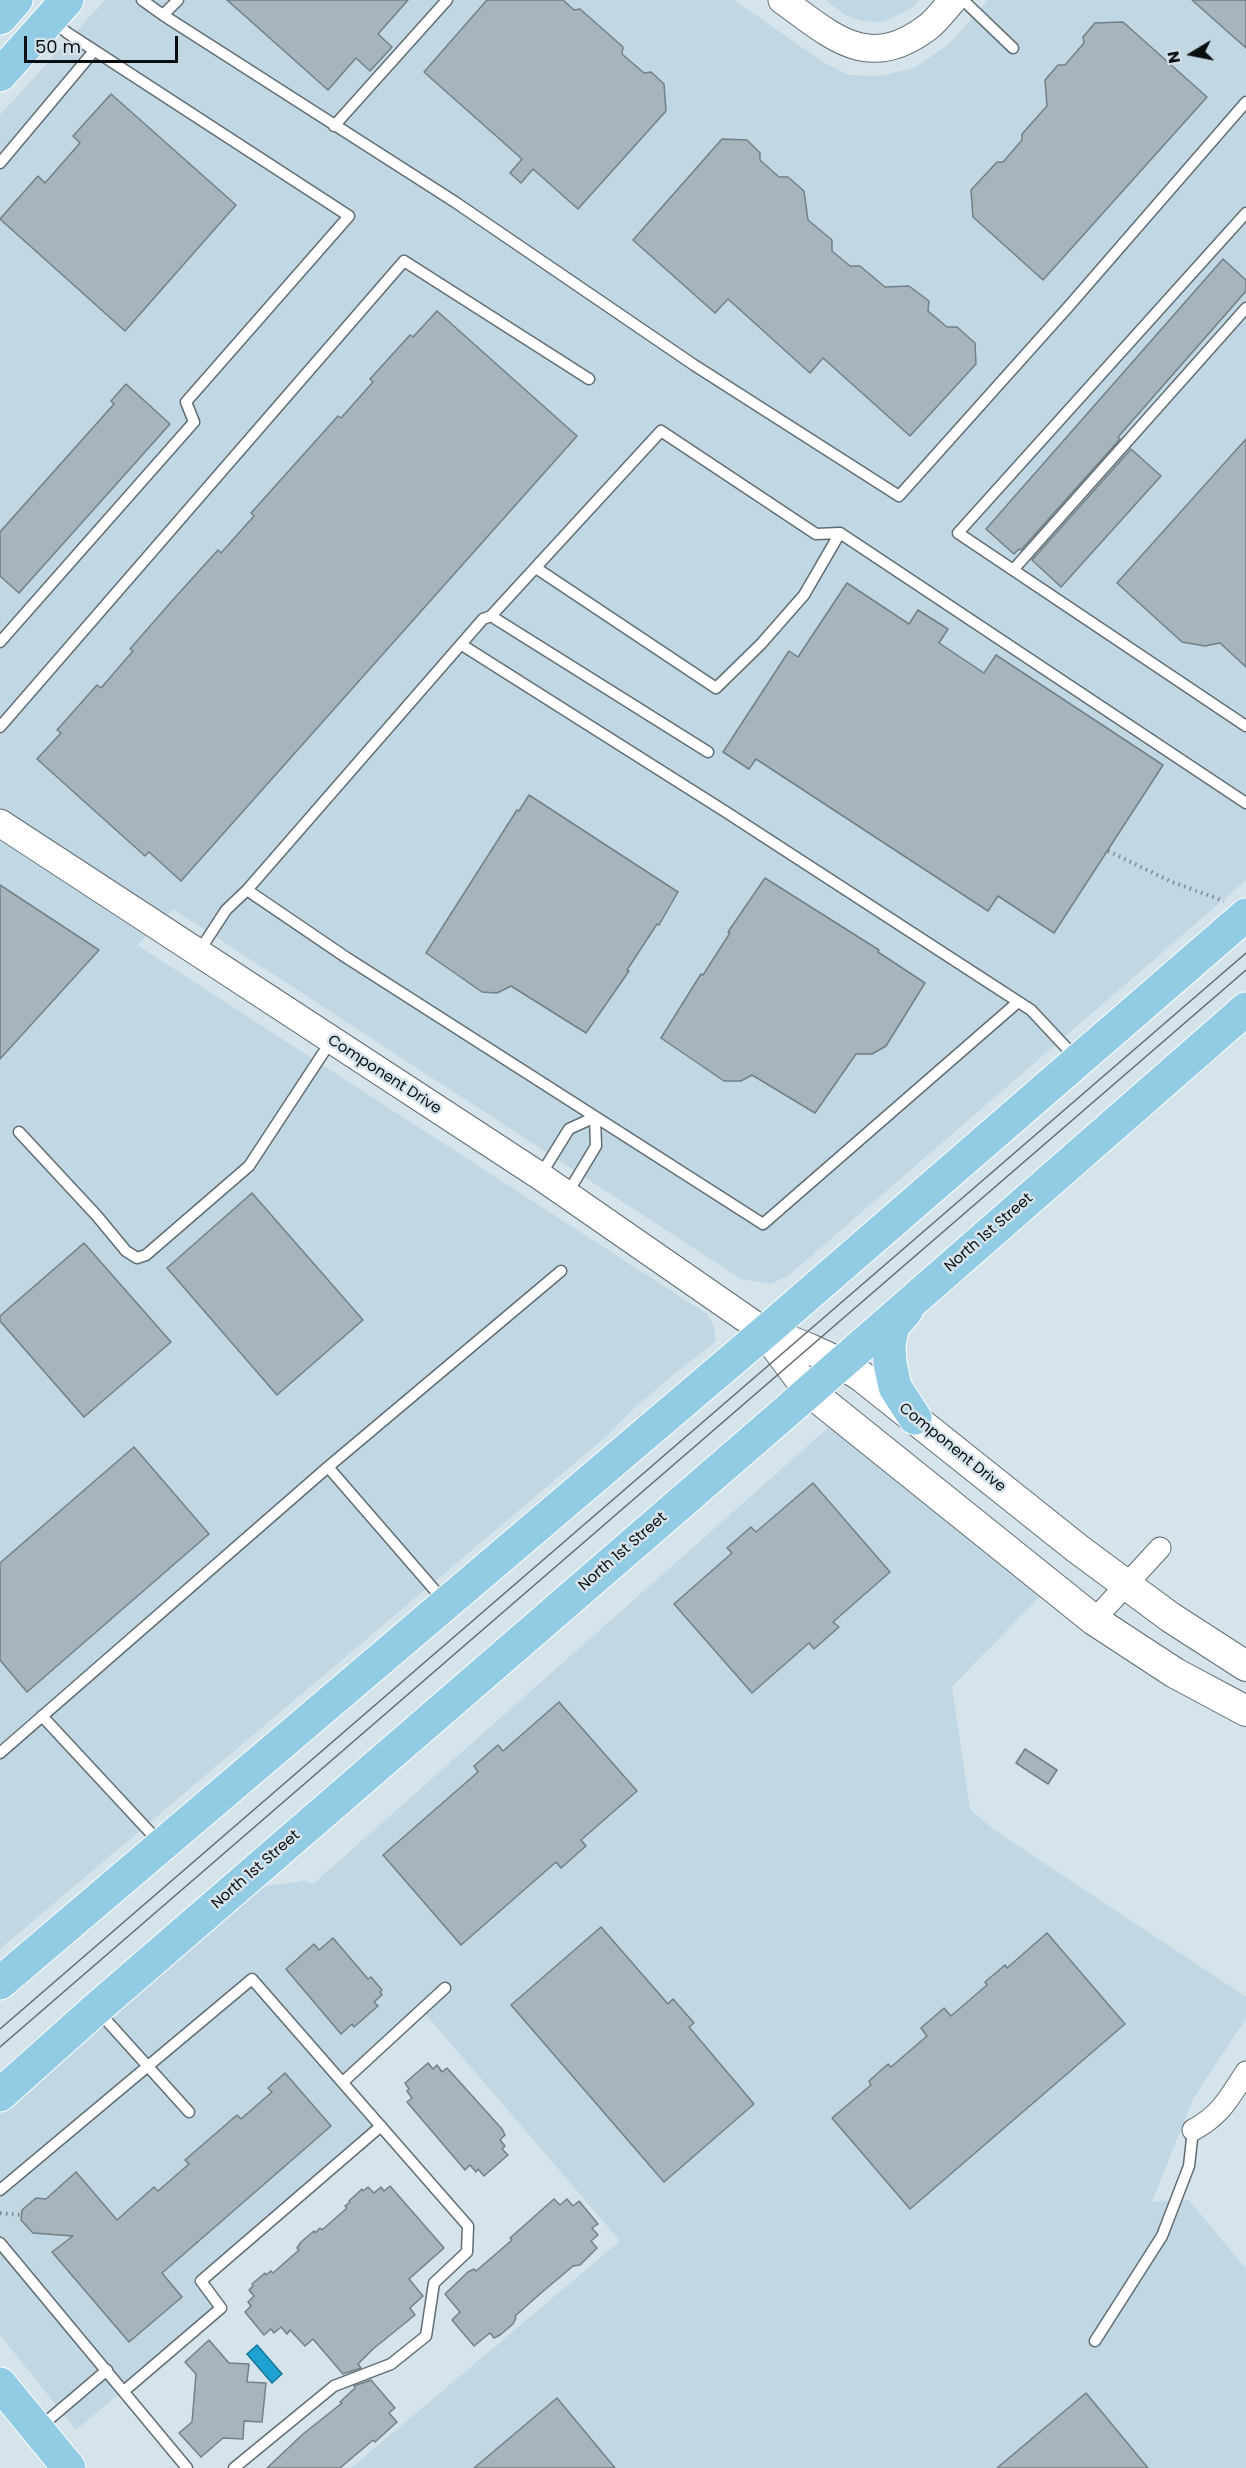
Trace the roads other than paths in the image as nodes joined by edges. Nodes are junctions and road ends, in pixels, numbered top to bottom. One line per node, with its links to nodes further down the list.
1 (16, 0): 10 (main road)
2 (142, 0): 9 (lane)
3 (178, 0): 9 (lane)
4 (447, 0): 15 (lane)
5 (953, 0): 7 (street)
6 (963, 0): 11 (lane)
7 (793, 3)
8 (59, 9): 12 (lane); 13 (main road)
9 (164, 15): 15 (lane)
10 (0, 18)
11 (1013, 48)
12 (94, 51): 16 (lane); 24 (lane)
13 (0, 75)
14 (1246, 102): 15 (lane)
15 (334, 126)
16 (0, 163)
17 (1246, 213): 22 (lane)
18 (1246, 308): 22 (lane)
19 (589, 379): 27 (lane)
20 (840, 533): 21 (lane); 21 (lane); 29 (lane)
21 (536, 568): 23 (lane)
22 (1013, 570): 26 (lane)
23 (491, 616): 25 (lane); 28 (lane)
24 (0, 642)
25 (462, 645): 31 (lane); 34 (lane)
26 (1246, 726)
27 (0, 727)
28 (708, 752)
29 (1246, 803)
30 (0, 823): 33 (street, Component Drive)
31 (247, 890): 33 (lane); 38 (lane)
32 (1237, 909): 37 (main road)
33 (198, 953): 36 (street, Component Drive)
34 (1018, 1002): 37 (lane); 38 (lane)
35 (1246, 1010): 43 (main road, North 1st Street)
36 (331, 1041): 39 (lane); 40 (street, Component Drive)
37 (1078, 1061): 44 (main road)
38 (595, 1117): 40 (lane); 41 (lane)
39 (19, 1132)
40 (540, 1176): 41 (street, Component Drive)
41 (567, 1194): 44 (street, Component Drive)
42 (561, 1271): 48 (lane)
43 (926, 1288): 45 (main road, North 1st Street); 47 (main road)
44 (765, 1332): 45 (main road, Component Drive); 46 (main road, Component Drive); 51 (main road)
45 (840, 1363): 46 (main road, North 1st Street); 47 (main road, Component Drive)
46 (809, 1391): 52 (main road, Component Drive); 60 (main road, North 1st Street)
47 (915, 1418): 50 (main road, Component Drive)
48 (328, 1467): 51 (lane); 55 (lane)
49 (1160, 1548): 50 (street)
50 (1127, 1585): 52 (street); 53 (main road, Component Drive)
51 (447, 1604): 57 (main road)
52 (1094, 1620): 54 (main road, Component Drive)
53 (1246, 1666)
54 (1246, 1711)
55 (42, 1716): 56 (lane); 57 (lane)
56 (0, 1753)
57 (161, 1845): 58 (main road)
58 (0, 1983)
59 (445, 1988): 63 (lane)
60 (96, 2008): 61 (lane); 64 (main road, North 1st Street)
61 (149, 2067): 63 (lane); 65 (lane); 68 (lane)
62 (1246, 2072): 67 (street)
63 (343, 2082): 66 (lane)
64 (0, 2095)
65 (189, 2112)
66 (381, 2126): 73 (lane); 77 (lane)
67 (1193, 2130): 70 (lane)
68 (0, 2190)
69 (0, 2243): 71 (lane)
70 (1095, 2341)
71 (106, 2370): 73 (lane); 74 (lane)
72 (0, 2384): 74 (main road)
73 (124, 2391): 76 (lane)
74 (38, 2429): 75 (main road)
75 (69, 2468)
76 (187, 2468)
77 (234, 2468)

